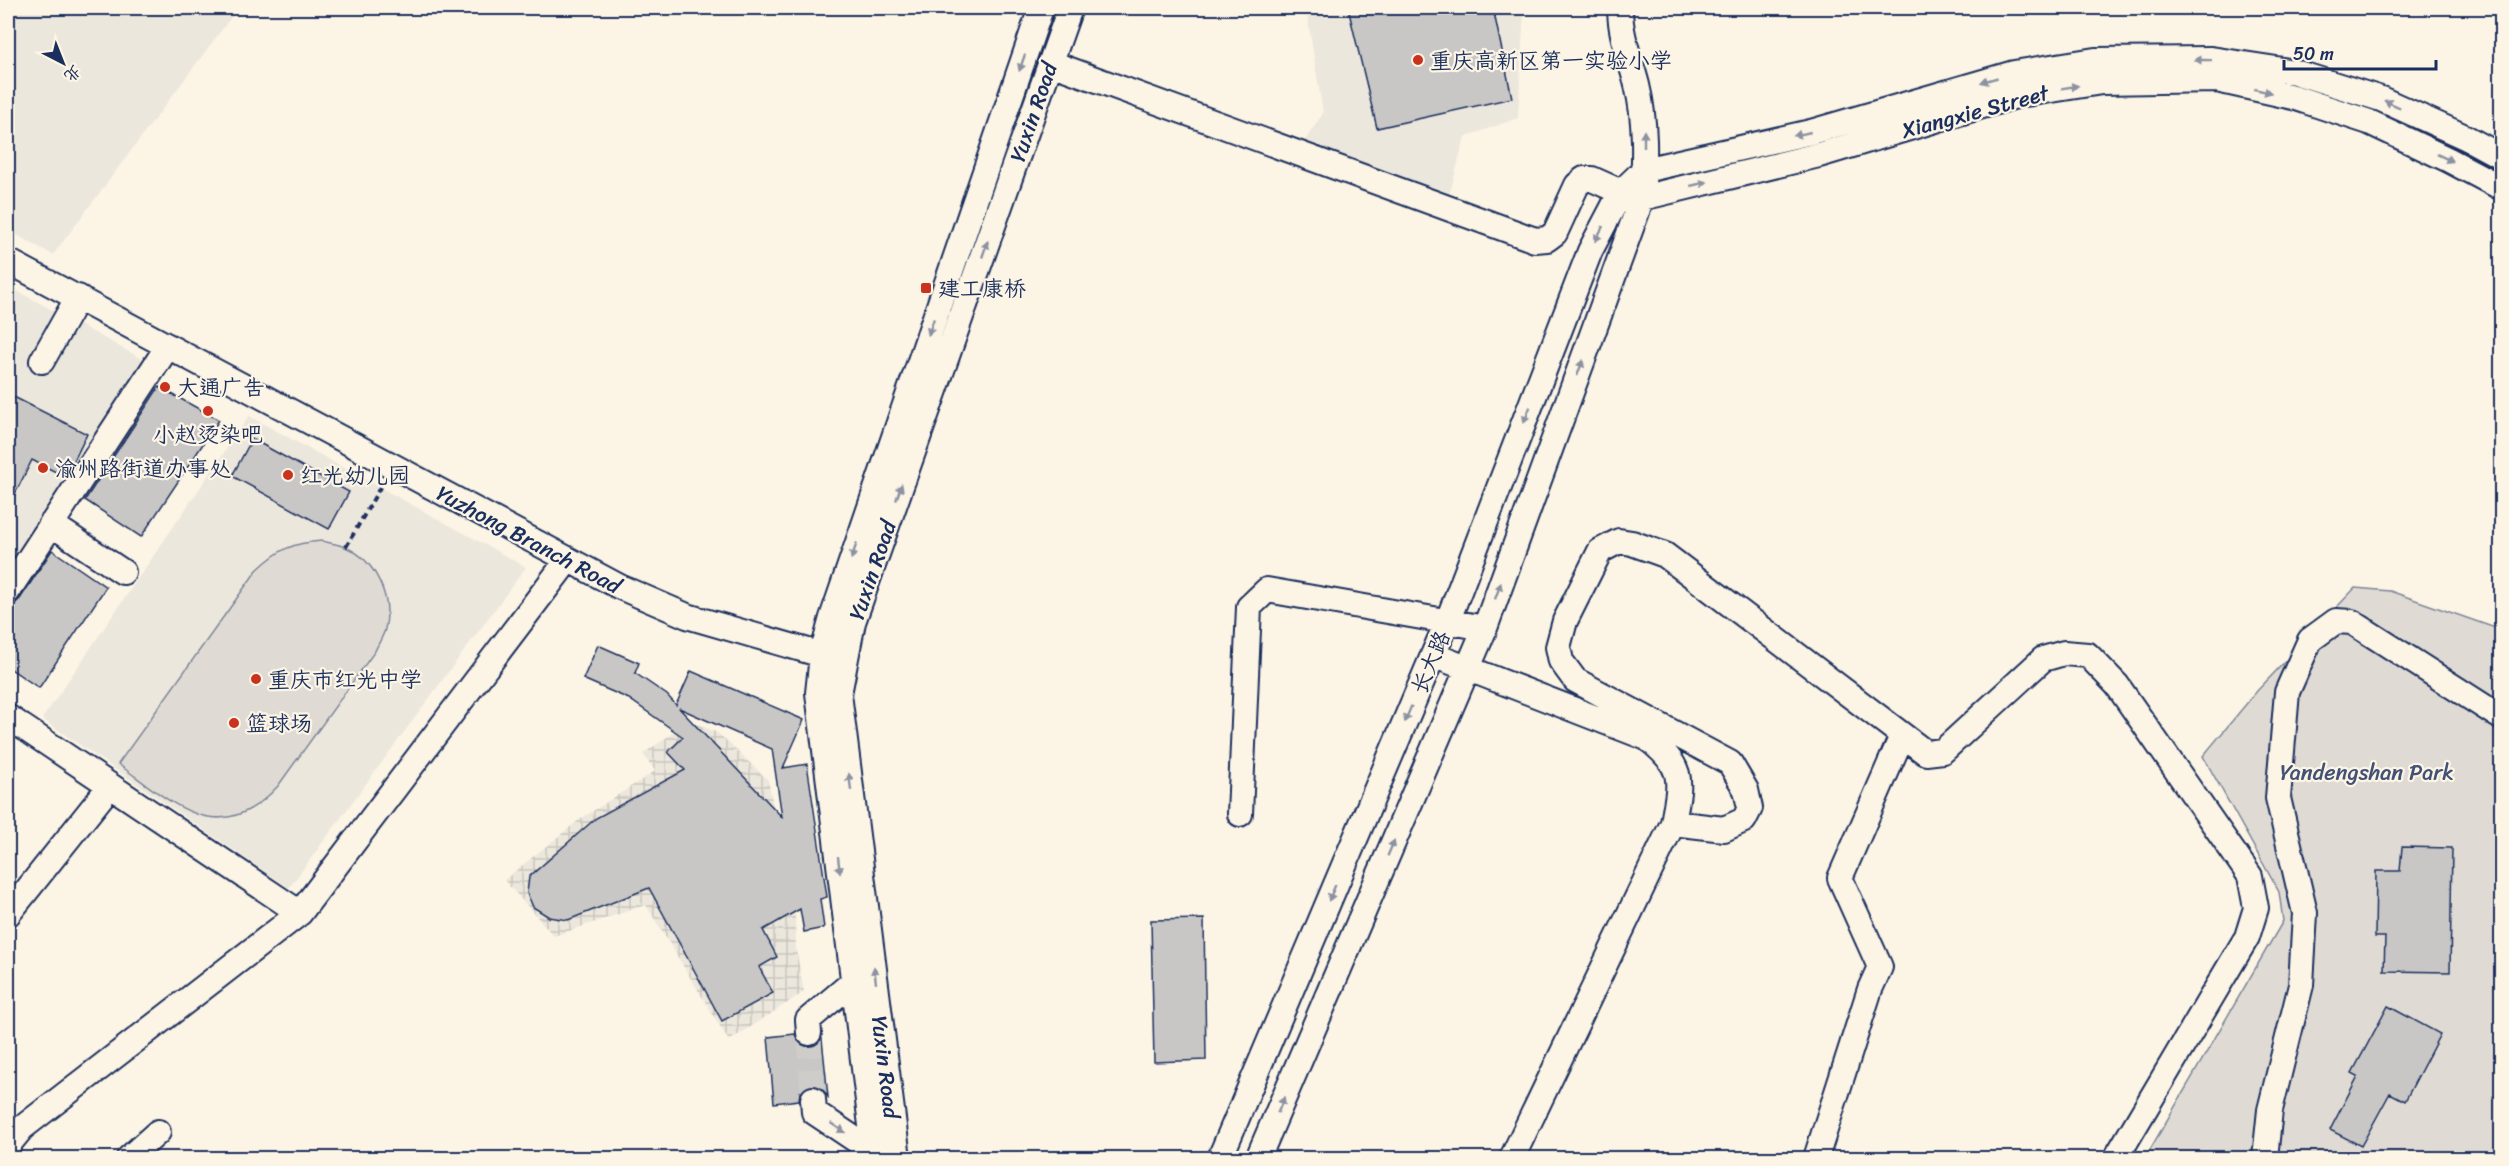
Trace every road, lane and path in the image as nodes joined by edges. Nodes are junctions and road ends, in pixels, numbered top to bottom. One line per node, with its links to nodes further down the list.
1 (1041, 8): 22 (street, Yuxin Road, one-way to 22)
2 (1070, 8): 4 (street, Yuxin Road)
3 (1620, 8): 6 (street, one-way to 3)
4 (1050, 63): 8 (street); 22 (street, Yuxin Road, one-way to 4)
5 (2502, 157): 6 (street, Xiangxie Street, one-way to 6)
6 (1644, 170): 8 (street)
7 (2502, 188): 8 (street, Xiangxie Street, one-way to 7)
8 (1632, 195): 19 (street, 长大路, one-way to 19); 20 (street, 长大路, one-way to 8)
9 (8, 261): 10 (street, Yuzhong Branch Road)
10 (78, 297): 11 (street, Yuzhong Branch Road); 12 (street)
11 (168, 346): 13 (street, Yuzhong Branch Road); 14 (street)
12 (42, 361)
13 (392, 466): 15 (path); 16 (street, Yuzhong Branch Road)
14 (51, 524): 17 (street); 18 (street)
15 (346, 547)
16 (567, 561): 22 (street, Yuzhong Branch Road); 31 (street)
17 (123, 572)
18 (8, 591)
19 (1448, 620): 20 (street); 21 (street, 长大路); 28 (street)
20 (1485, 628): 23 (street, 长大路)
21 (1433, 655): 23 (street); 37 (street, 长大路, one-way to 37)
22 (833, 658): 32 (street, Yuxin Road, one-way to 32); 40 (street, Yuxin Road, one-way to 22)
23 (1467, 669): 29 (street); 41 (street, 长大路, one-way to 23)
24 (8, 717): 27 (street)
25 (2502, 718): 45 (street)
26 (1902, 736): 29 (street); 43 (street); 44 (street)
27 (111, 786): 30 (street); 31 (street)
28 (1240, 814)
29 (1674, 823): 42 (street)
30 (8, 914)
31 (300, 914): 35 (street)
32 (853, 982): 33 (street); 38 (street, Yuxin Road)
33 (809, 1033)
34 (813, 1099): 38 (street, one-way to 38)
35 (12, 1128)
36 (158, 1132): 39 (street)
37 (1223, 1152): 41 (street)
38 (875, 1155)
39 (129, 1158)
40 (898, 1158)
41 (1259, 1158)
42 (1512, 1158)
43 (1816, 1158)
44 (2116, 1158)
45 (2265, 1158)

